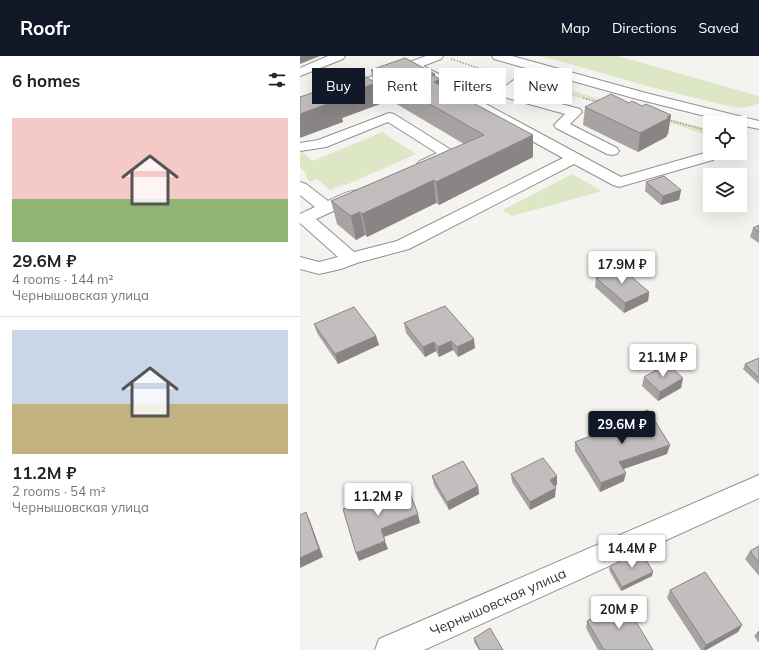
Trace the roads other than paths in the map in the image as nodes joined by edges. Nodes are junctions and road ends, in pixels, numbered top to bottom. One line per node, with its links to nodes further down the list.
1 (339, 56): 6 (street)
2 (436, 56): 4 (street)
3 (498, 56): 5 (main road)
4 (414, 66): 11 (street); 15 (street)
5 (539, 68)
6 (300, 72)
7 (572, 77): 12 (main road)
8 (514, 86): 9 (street)
9 (514, 95)
10 (546, 104): 14 (street)
11 (300, 108)
12 (759, 124)
13 (300, 147): 17 (street)
14 (612, 151)
15 (574, 158): 16 (street); 22 (street)
16 (703, 158)
17 (412, 170)
18 (300, 187): 20 (street)
19 (369, 189): 20 (street)
20 (326, 208): 21 (street)
21 (302, 216): 22 (street)
22 (351, 258): 23 (street)
23 (300, 263)
24 (759, 486): 25 (street, Чернышовская улица)
25 (390, 650)

